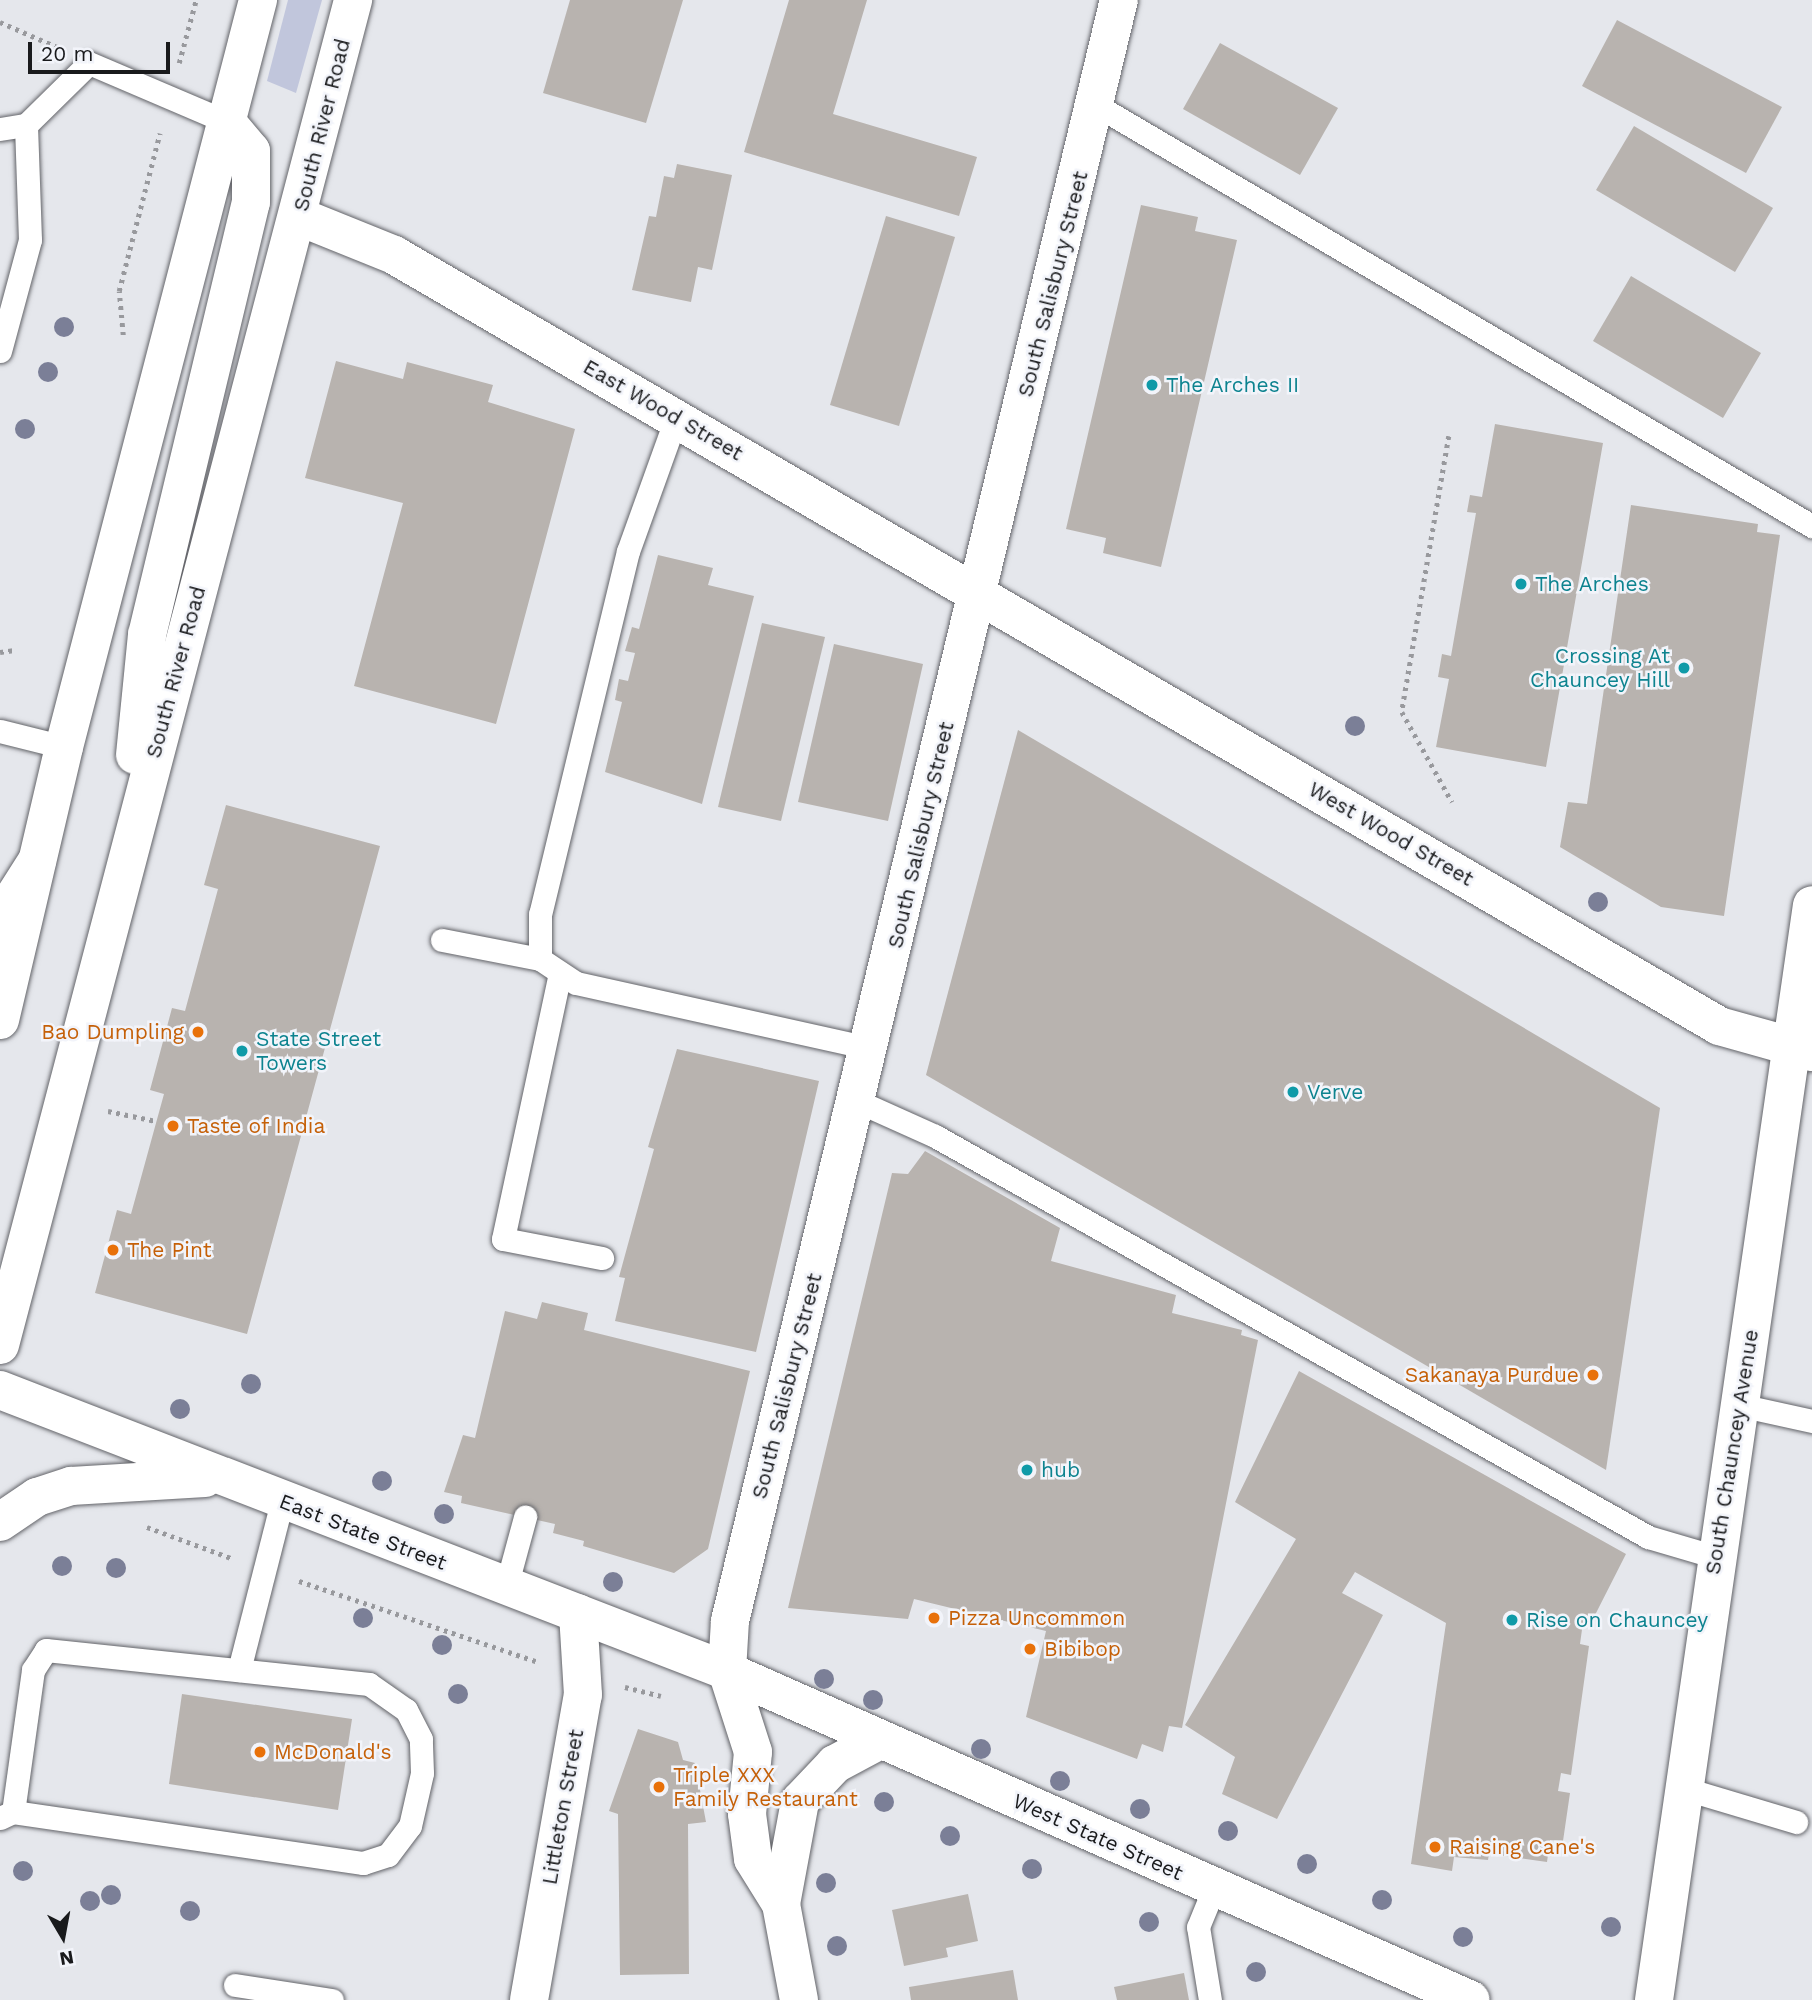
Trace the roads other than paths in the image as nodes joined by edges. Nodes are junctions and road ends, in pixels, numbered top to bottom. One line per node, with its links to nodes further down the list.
1 (258, 0): 5 (street)
2 (353, 0): 8 (street, South River Road)
3 (1119, 0): 4 (street, South Salisbury Street)
4 (1096, 105): 11 (lane); 12 (street, South Salisbury Street)
5 (227, 121): 6 (lane); 14 (street); 16 (street)
6 (26, 125): 7 (lane); 9 (lane)
7 (0, 129)
8 (300, 217): 10 (street, East Wood Street); 16 (street, South River Road)
9 (0, 351)
10 (676, 418): 12 (street, East Wood Street); 20 (lane)
11 (1812, 526)
12 (978, 593): 23 (street, South Salisbury Street); 24 (street, West Wood Street)
13 (0, 731): 14 (lane)
14 (64, 747): 15 (street)
15 (37, 861): 18 (street); 22 (street)
16 (124, 863): 27 (street, South River Road)
17 (1812, 905): 24 (street, South Chauncey Avenue)
18 (0, 919)
19 (442, 940): 20 (lane)
20 (540, 959): 21 (lane)
21 (560, 973): 23 (lane); 26 (lane)
22 (0, 1020)
23 (870, 1048): 25 (street, South Salisbury Street)
24 (1802, 1051): 29 (street, South Chauncey Avenue)
25 (857, 1101): 35 (lane); 39 (street, South Salisbury Street)
26 (602, 1258)
27 (0, 1345)
28 (0, 1390): 31 (street, East State Street)
29 (1740, 1405): 30 (lane); 35 (street, South Chauncey Avenue)
30 (1812, 1421)
31 (219, 1478): 32 (street, East State Street); 34 (street)
32 (282, 1501): 36 (street, East State Street); 38 (lane)
33 (525, 1517): 36 (lane)
34 (0, 1522)
35 (1716, 1557): 41 (street, South Chauncey Avenue)
36 (506, 1587): 37 (street, East State Street)
37 (578, 1613): 39 (street, East State Street); 48 (street, Littleton Street)
38 (239, 1670): 42 (lane); 42 (lane)
39 (727, 1671): 40 (street, West State Street); 45 (street)
40 (878, 1741): 44 (street, West State Street); 45 (street)
41 (1686, 1789): 43 (lane); 52 (street, South Chauncey Avenue)
42 (7, 1815)
43 (1796, 1822)
44 (1214, 1888): 50 (lane); 51 (street, West State Street)
45 (781, 1904): 49 (street)
46 (235, 1985): 47 (lane)
47 (332, 2000)
48 (529, 2000)
49 (799, 2000)
50 (1210, 2000)
51 (1471, 2000)
52 (1654, 2000)

